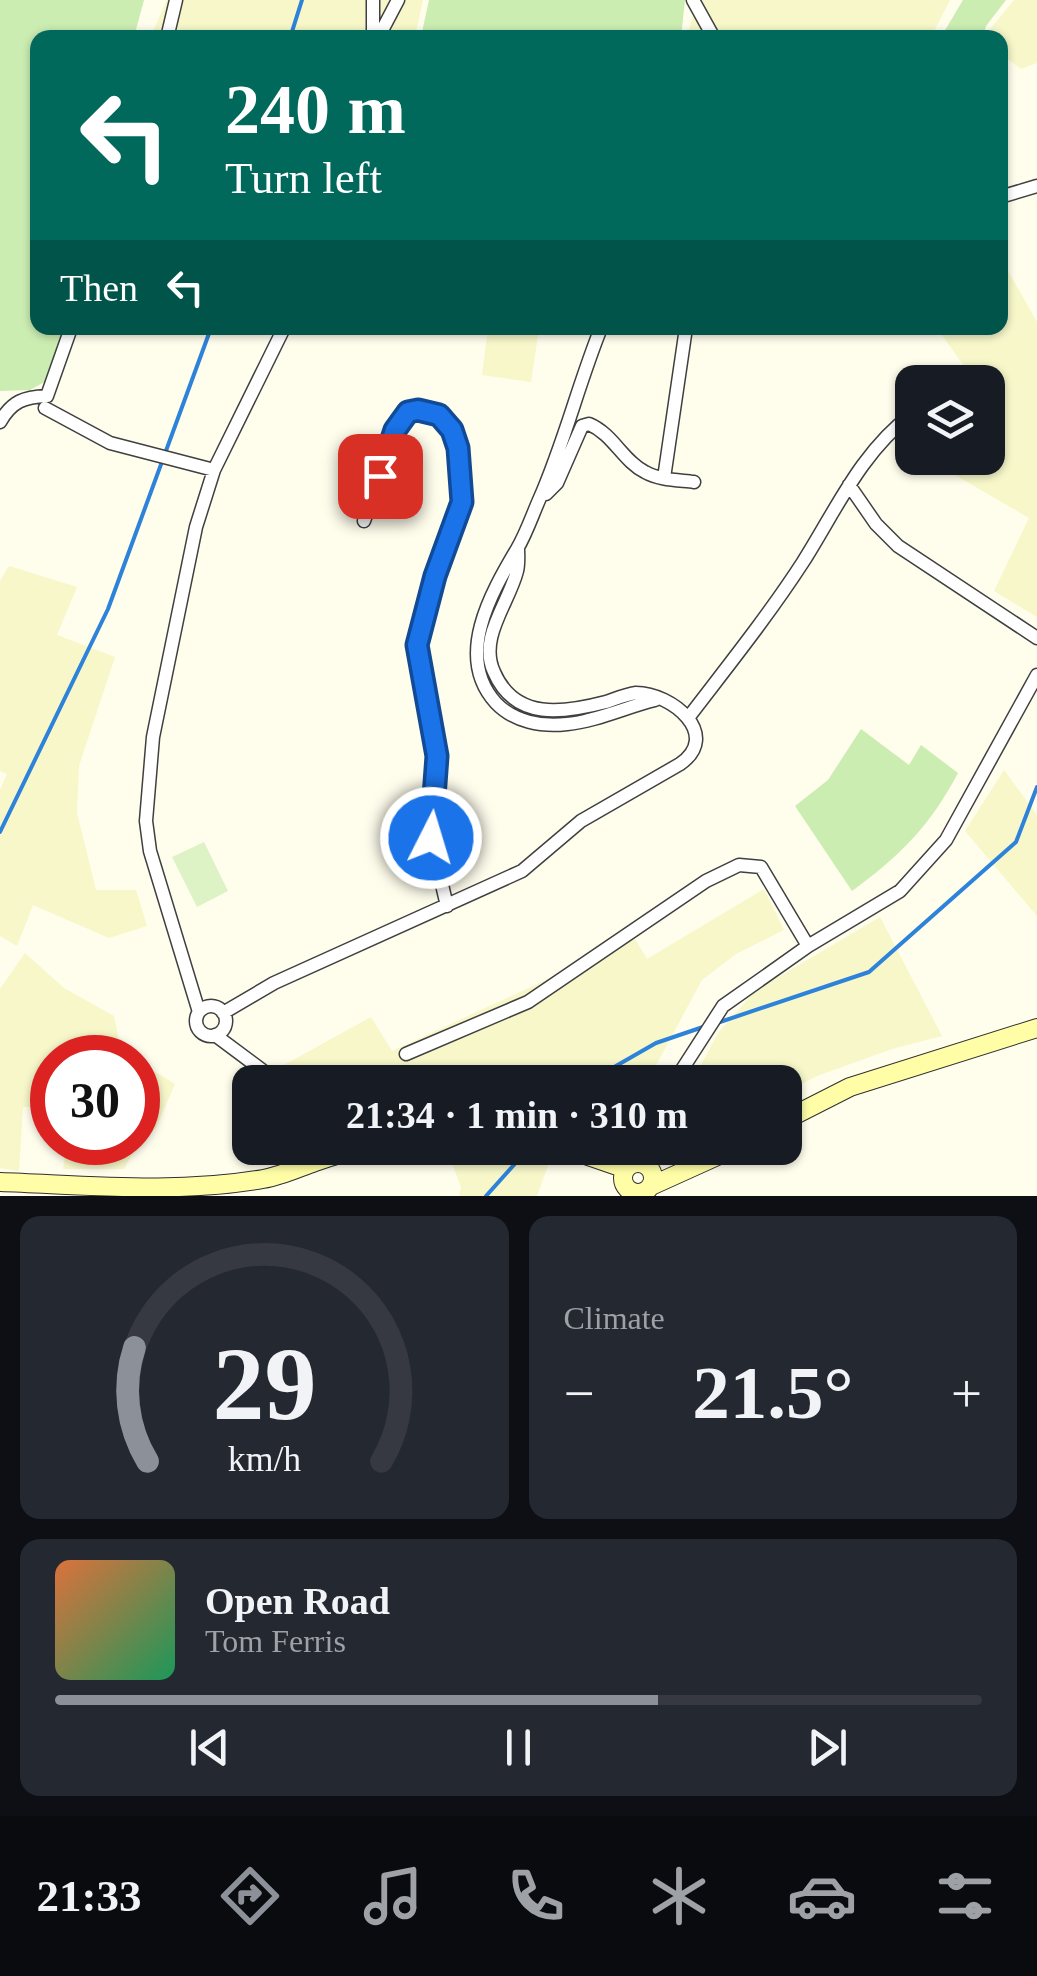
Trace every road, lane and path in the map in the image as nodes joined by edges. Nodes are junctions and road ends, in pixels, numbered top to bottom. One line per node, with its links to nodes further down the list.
1 (176, 0): 5 (street)
2 (373, 0): 6 (street)
3 (398, 0): 7 (street)
4 (693, 0): 8 (street)
5 (171, 30)
6 (375, 30)
7 (380, 30)
8 (710, 30)
9 (1037, 186): 10 (street)
10 (1008, 195)
11 (68, 335): 16 (street)
12 (281, 335): 18 (street)
13 (598, 335): 22 (street)
14 (685, 335): 19 (street)
15 (45, 408): 18 (street)
16 (0, 422)
17 (895, 430): 21 (street)
18 (214, 470): 29 (street)
19 (664, 478): 20 (street); 22 (street)
20 (694, 482)
21 (849, 485): 24 (street); 26 (street)
22 (538, 504): 26 (street)
23 (364, 520): 27 (street)
24 (1037, 638)
25 (1037, 675): 28 (street)
26 (688, 718): 27 (street)
27 (447, 906): 30 (street)
28 (808, 946): 33 (street); 35 (street)
29 (199, 1012): 30 (street); 32 (street)
30 (223, 1013): 32 (street)
31 (1037, 1028): 36 (street)
32 (215, 1035): 34 (street)
33 (406, 1054)
34 (255, 1065)
35 (685, 1065)
36 (802, 1112)
37 (286, 1165): 41 (street)
38 (303, 1165): 41 (street)
39 (697, 1165): 40 (street)
40 (629, 1168)
41 (277, 1176): 43 (street)
42 (0, 1182): 44 (street)
43 (221, 1190): 44 (street)
44 (151, 1192)

